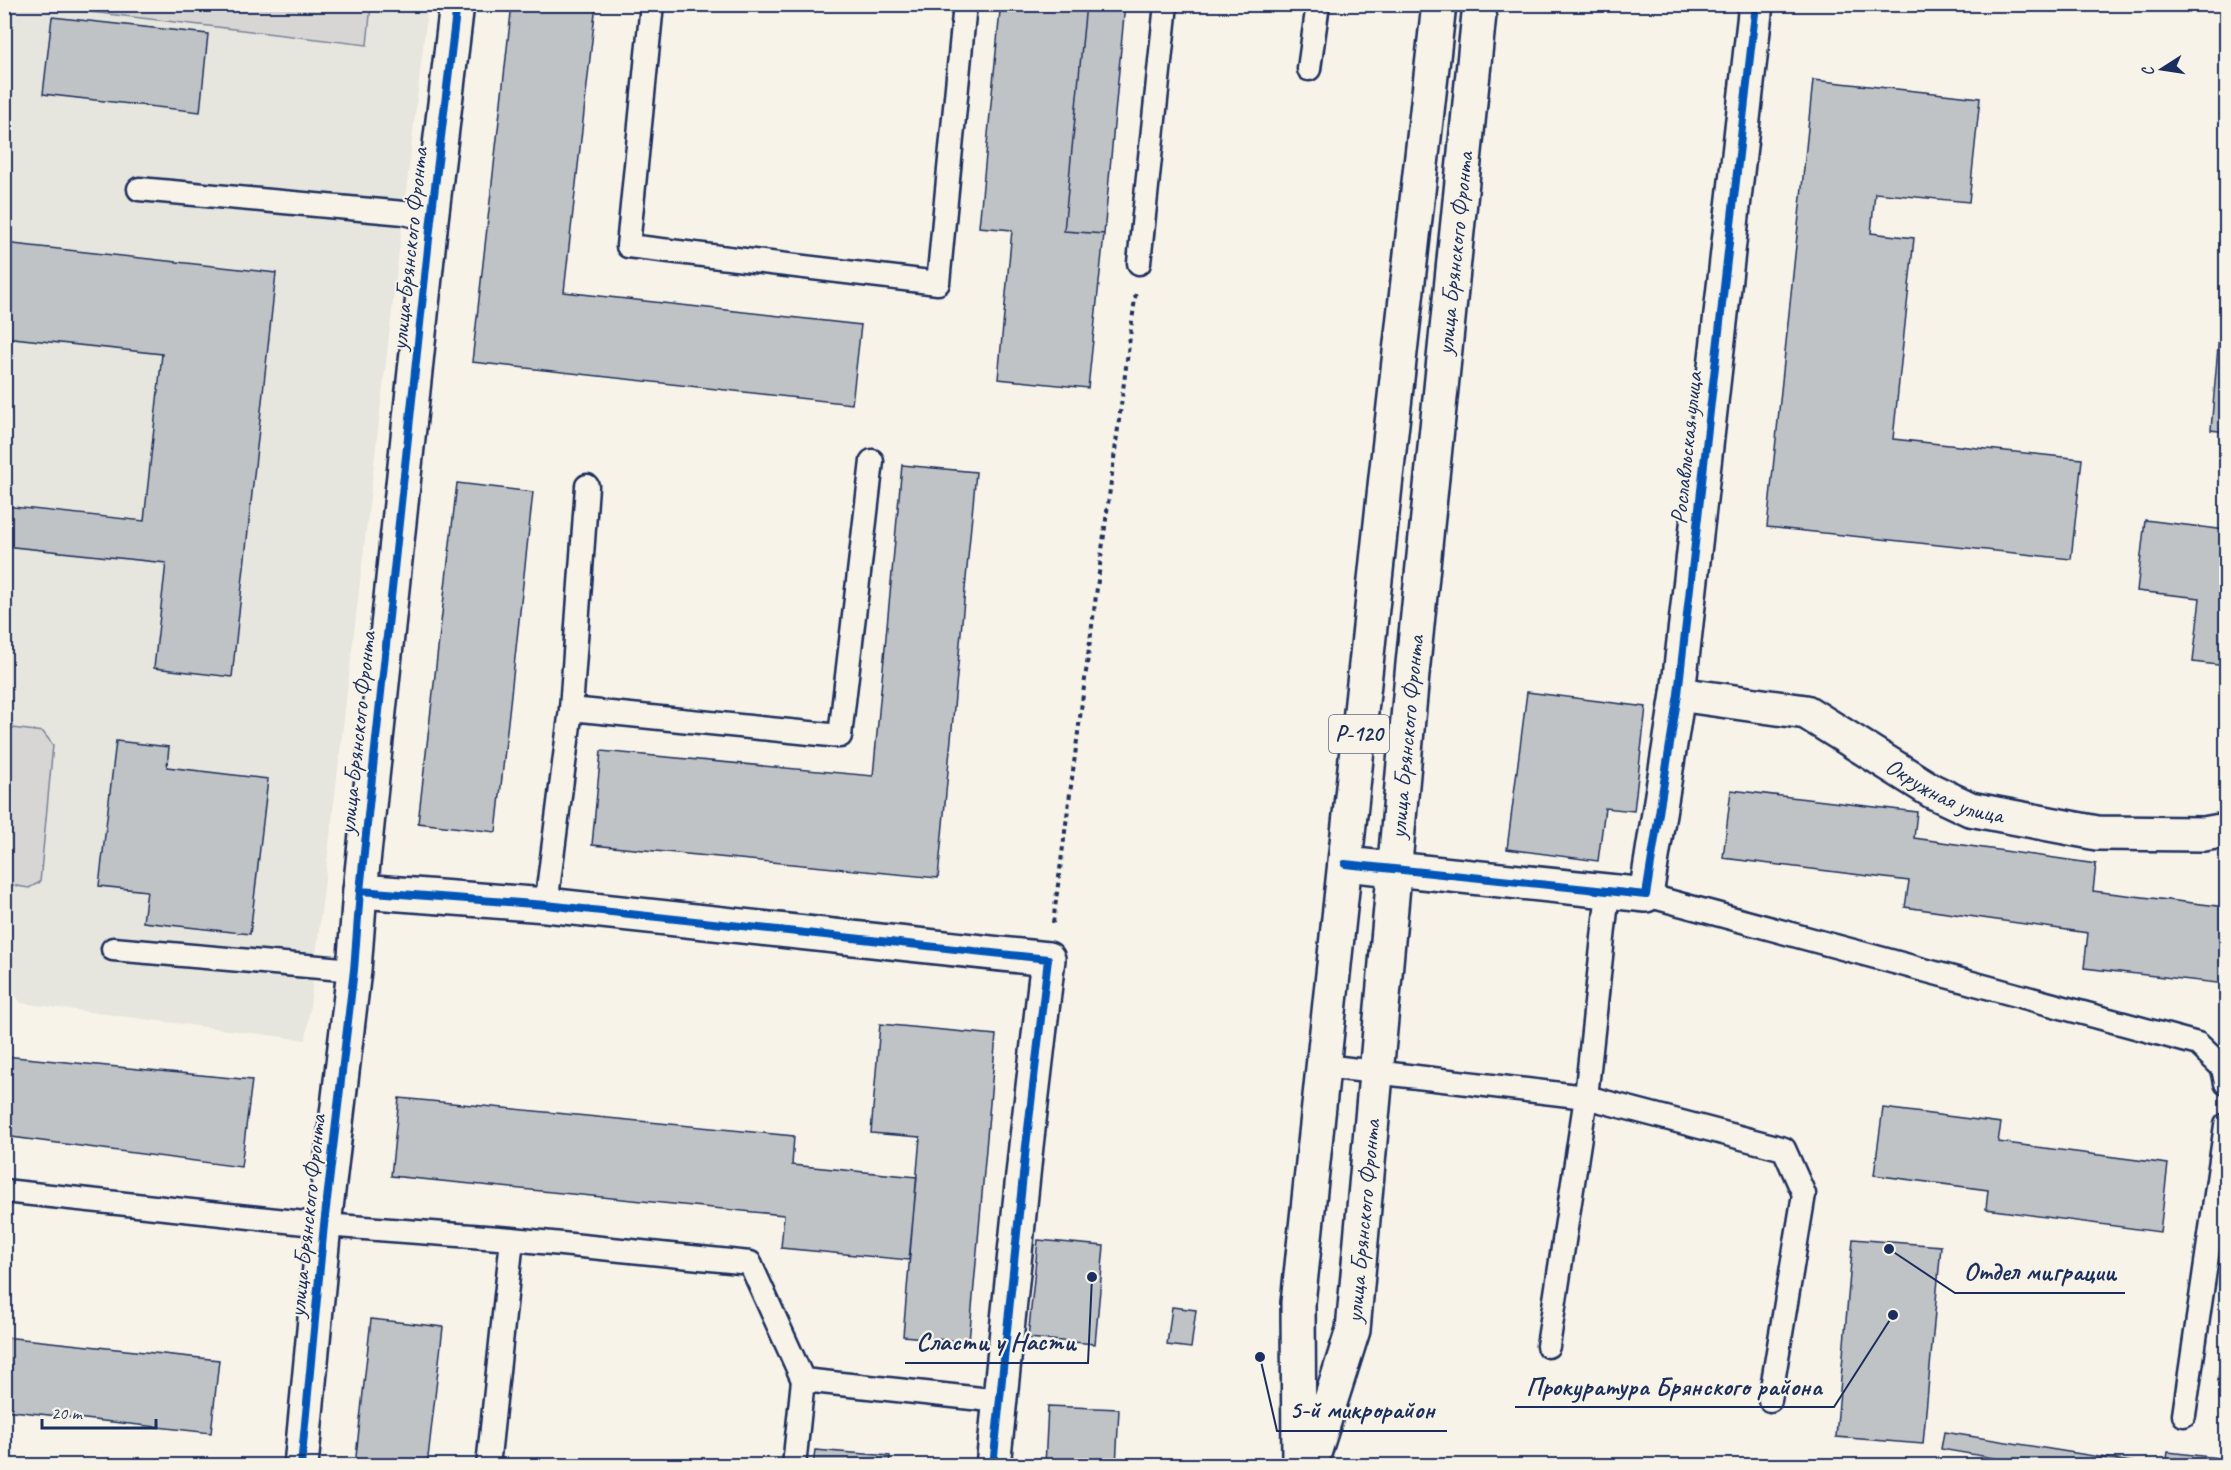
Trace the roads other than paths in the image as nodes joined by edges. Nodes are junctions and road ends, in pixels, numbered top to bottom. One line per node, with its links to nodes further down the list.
1 (457, 4): 11 (street, улица Брянского Фронта)
2 (652, 4): 3 (lane)
3 (965, 4)
4 (1166, 4): 12 (lane)
5 (1318, 4): 9 (lane)
6 (1439, 4): 18 (street, улица Брянского Фронта / Р-120)
7 (1480, 4): 19 (street, улица Брянского Фронта)
8 (1756, 4): 15 (street, Рославльская улица)
9 (1309, 69)
10 (139, 189): 11 (lane)
11 (431, 220): 20 (street, улица Брянского Фронта)
12 (1139, 263)
13 (872, 461): 16 (lane)
14 (587, 486): 16 (lane)
15 (1678, 694): 17 (street, Окружная улица); 22 (street, Рославльская улица)
16 (571, 709): 23 (lane)
17 (2226, 830)
18 (1345, 864): 19 (street); 26 (street, улица Брянского Фронта / Р-120)
19 (1395, 868): 21 (street); 27 (street, улица Брянского Фронта)
20 (360, 891): 23 (street); 25 (street, улица Брянского Фронта)
21 (1608, 891): 22 (street); 29 (lane)
22 (1646, 895): 28 (lane)
23 (546, 905): 37 (street)
24 (112, 949): 25 (lane)
25 (354, 970): 32 (street, улица Брянского Фронта)
26 (1324, 1066): 27 (lane); 43 (street, улица Брянского Фронта / Р-120)
27 (1377, 1072): 29 (lane); 44 (street, улица Брянского Фронта)
28 (2226, 1083)
29 (1586, 1097): 34 (lane); 36 (lane)
30 (2226, 1125): 38 (lane)
31 (4, 1191): 32 (lane)
32 (324, 1225): 33 (lane); 39 (street, улица Брянского Фронта)
33 (512, 1239): 35 (lane); 40 (lane)
34 (1548, 1346)
35 (803, 1380): 37 (lane); 41 (lane)
36 (1770, 1400)
37 (1000, 1401): 42 (street)
38 (2184, 1415)
39 (301, 1466)
40 (488, 1466)
41 (794, 1466)
42 (993, 1466)
43 (1299, 1466)
44 (1310, 1466)

